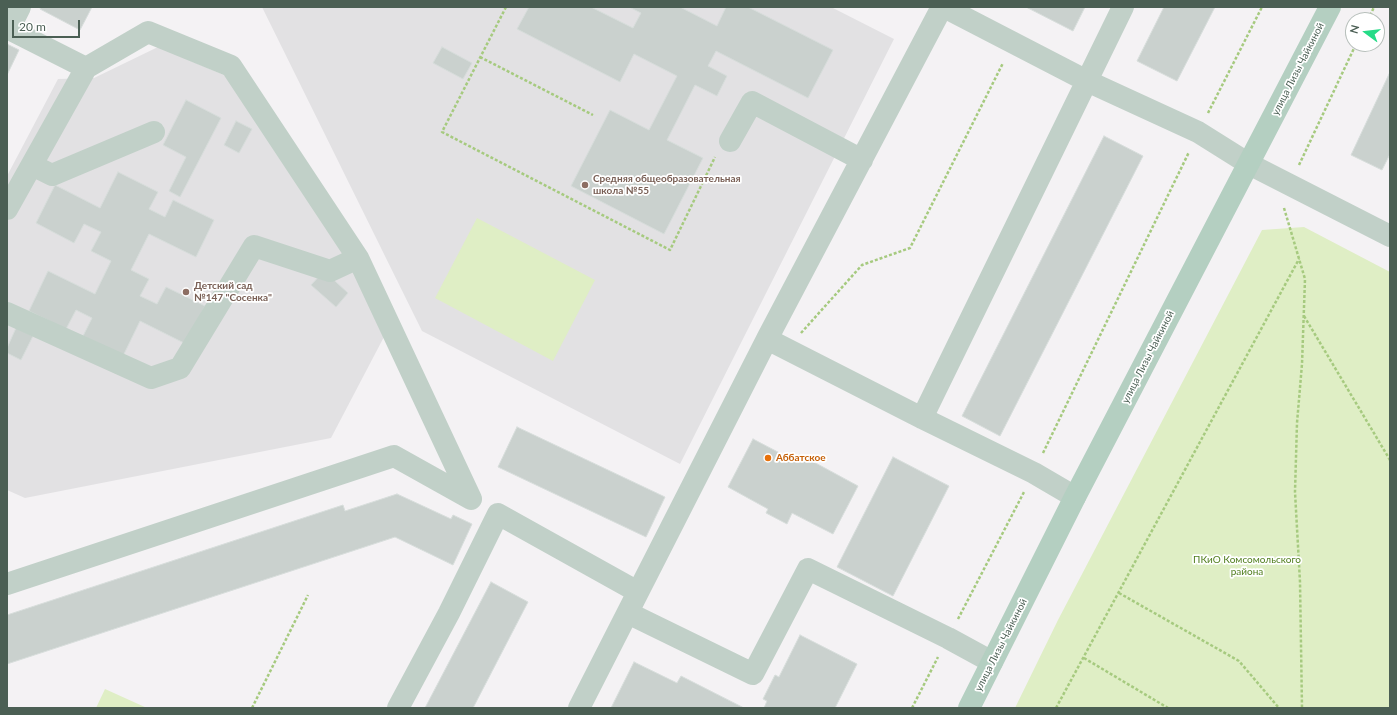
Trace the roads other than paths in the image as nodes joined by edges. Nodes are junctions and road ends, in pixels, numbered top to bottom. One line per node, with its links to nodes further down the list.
1 (20, 7): 5 (street)
2 (943, 7): 7 (street); 10 (street)
3 (1123, 7): 7 (street)
4 (1330, 7): 11 (main road, улица Лизы Чайкиной)
5 (8, 29): 6 (street)
6 (86, 68): 12 (street); 15 (street)
7 (1087, 81): 11 (street); 18 (street)
8 (154, 132): 12 (street)
9 (730, 140): 10 (street)
10 (862, 160): 17 (street)
11 (1249, 164): 14 (street); 19 (main road, улица Лизы Чайкиной)
12 (32, 165): 13 (street)
13 (7, 209)
14 (1390, 236)
15 (358, 258): 16 (street); 20 (street)
16 (7, 313)
17 (767, 339): 18 (street); 21 (street)
18 (922, 418): 19 (street)
19 (1076, 497): 23 (main road, улица Лизы Чайкиной)
20 (7, 584)
21 (638, 592): 22 (street); 24 (street)
22 (628, 613): 23 (street); 25 (street)
23 (992, 662): 26 (main road, улица Лизы Чайкиной)
24 (398, 708)
25 (579, 708)
26 (969, 708)

